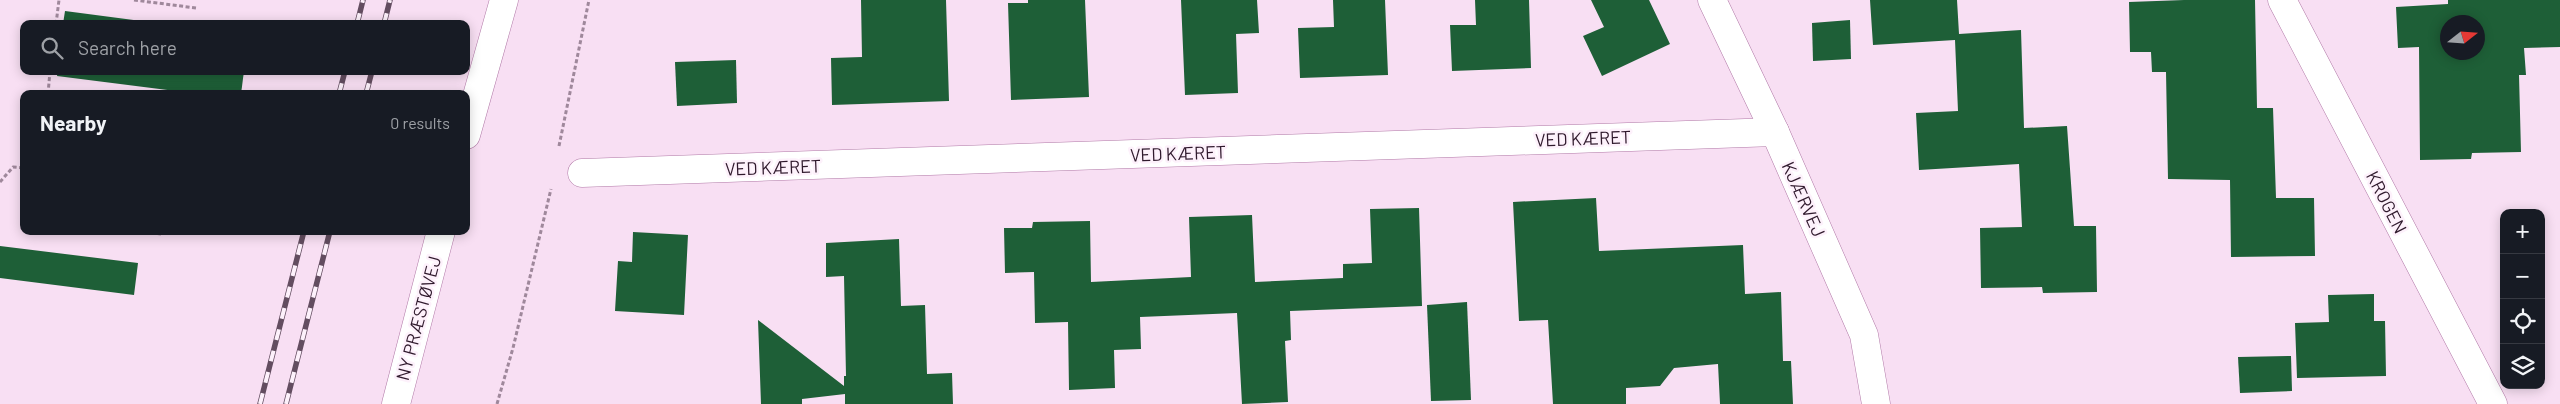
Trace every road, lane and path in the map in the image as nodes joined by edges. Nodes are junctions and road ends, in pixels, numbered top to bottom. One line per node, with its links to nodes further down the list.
1 (59, 0): 8 (path)
2 (134, 0): 7 (path)
3 (504, 0): 11 (street)
4 (589, 0): 13 (path)
5 (1712, 0): 12 (street, KJÆRVEJ)
6 (2282, 0): 22 (street, KROGEN)
7 (196, 8)
8 (56, 20)
9 (50, 75): 10 (path)
10 (48, 90)
11 (470, 122)
12 (1774, 132): 15 (street, VED KÆRET); 21 (street, KJÆRVEJ)
13 (558, 156)
14 (20, 168): 16 (path)
15 (582, 173)
16 (0, 182)
17 (552, 185): 20 (path)
18 (440, 235): 19 (street, NY PRÆSTØVEJ)
19 (396, 404)
20 (497, 404)
21 (1876, 404)
22 (2493, 404)

